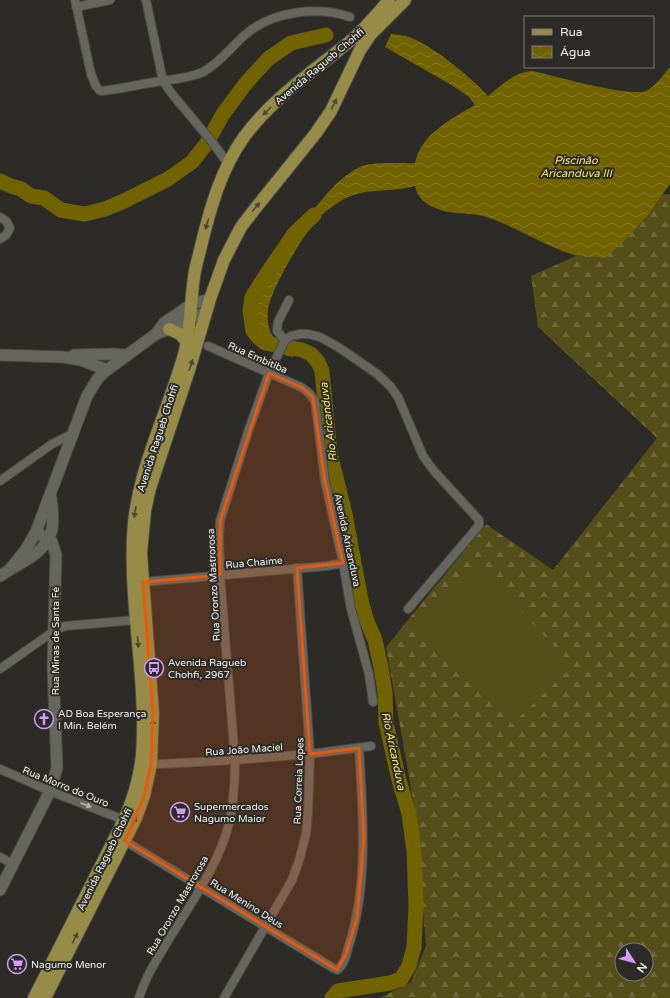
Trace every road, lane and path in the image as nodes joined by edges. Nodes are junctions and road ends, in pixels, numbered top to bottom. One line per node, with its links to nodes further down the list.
1 (110, 0): 5 (street)
2 (146, 0): 7 (street)
3 (389, 0): 8 (main road, Avenida Ragueb Chohfi, one-way to 8)
4 (405, 0): 11 (main road, Avenida Ragueb Chohfi, one-way to 4)
5 (76, 3): 7 (street)
6 (350, 17): 7 (street)
7 (163, 81): 8 (street)
8 (228, 164): 13 (main road, Avenida Ragueb Chohfi, one-way to 13)
9 (1, 217): 10 (street)
10 (0, 240)
11 (210, 299): 13 (street); 14 (main road, Avenida Ragueb Chohfi)
12 (289, 300): 18 (street)
13 (191, 310): 14 (street); 15 (street); 16 (street); 17 (main road, Avenida Ragueb Chohfi)
14 (206, 314): 36 (main road, Avenida Ragueb Chohfi, one-way to 14)
15 (169, 329): 16 (street); 17 (main road)
16 (156, 334): 21 (street)
17 (187, 342): 38 (main road, Avenida Ragueb Chohfi, one-way to 38)
18 (283, 343): 24 (street, Rua Oronzo Mastrorosa); 37 (street)
19 (208, 346): 24 (street, Rua Embitiba)
20 (0, 355): 22 (street)
21 (126, 355): 22 (street); 23 (street)
22 (63, 357): 23 (street)
23 (107, 370): 26 (street)
24 (269, 373): 25 (street, Rua Embitiba); 34 (street, Rua Oronzo Mastrorosa)
25 (301, 387): 31 (street, Avenida Aricanduva)
26 (72, 434): 27 (street); 28 (street)
27 (0, 481)
28 (50, 496): 29 (street); 30 (street)
29 (36, 532): 30 (street); 33 (street)
30 (48, 539): 33 (street); 39 (street, Rua Minas de Santa Fé)
31 (343, 564): 32 (street, Rua Chaime); 41 (street, Avenida Aricanduva)
32 (297, 568): 34 (street, Rua Chaime); 44 (street, Rua Correia Lopes)
33 (10, 569): 35 (street)
34 (220, 575): 36 (street, Rua Chaime); 45 (street, Rua Oronzo Mastrorosa)
35 (0, 576)
36 (143, 582): 46 (main road, Avenida Ragueb Chohfi, one-way to 36)
37 (408, 609)
38 (136, 620): 39 (street); 46 (main road, Avenida Ragueb Chohfi, one-way to 46)
39 (54, 631): 40 (street); 48 (street, Rua Minas de Santa Fé)
40 (0, 670)
41 (373, 702)
42 (372, 746): 43 (street, Rua João Maciel)
43 (359, 748): 44 (street, Rua João Maciel); 55 (street, Rua Menino Deus)
44 (310, 754): 45 (street, Rua João Maciel); 55 (street, Rua Correia Lopes)
45 (236, 760): 46 (street, Rua João Maciel); 53 (street, Rua Oronzo Mastrorosa)
46 (146, 763): 49 (main road, Avenida Ragueb Chohfi); 50 (main road, Avenida Ragueb Chohfi, one-way to 46)
47 (0, 769): 48 (street, Rua Morro do Ouro)
48 (50, 791): 49 (street, Rua Morro do Ouro, one-way to 49); 52 (street, Rua Minas de Santa Fé)
49 (124, 820): 56 (main road, Avenida Ragueb Chohfi)
50 (125, 841): 53 (street, Rua Menino Deus); 57 (main road, Avenida Ragueb Chohfi, one-way to 50)
51 (0, 857): 52 (street)
52 (13, 864): 54 (street, Rua Minas de Santa Fé)
53 (202, 887): 55 (street, Rua Menino Deus); 58 (street, Rua Oronzo Mastrorosa)
54 (0, 890)
55 (266, 927): 59 (street, Rua Correia Lopes)
56 (34, 998)
57 (45, 998)
58 (139, 998)
59 (224, 998)

